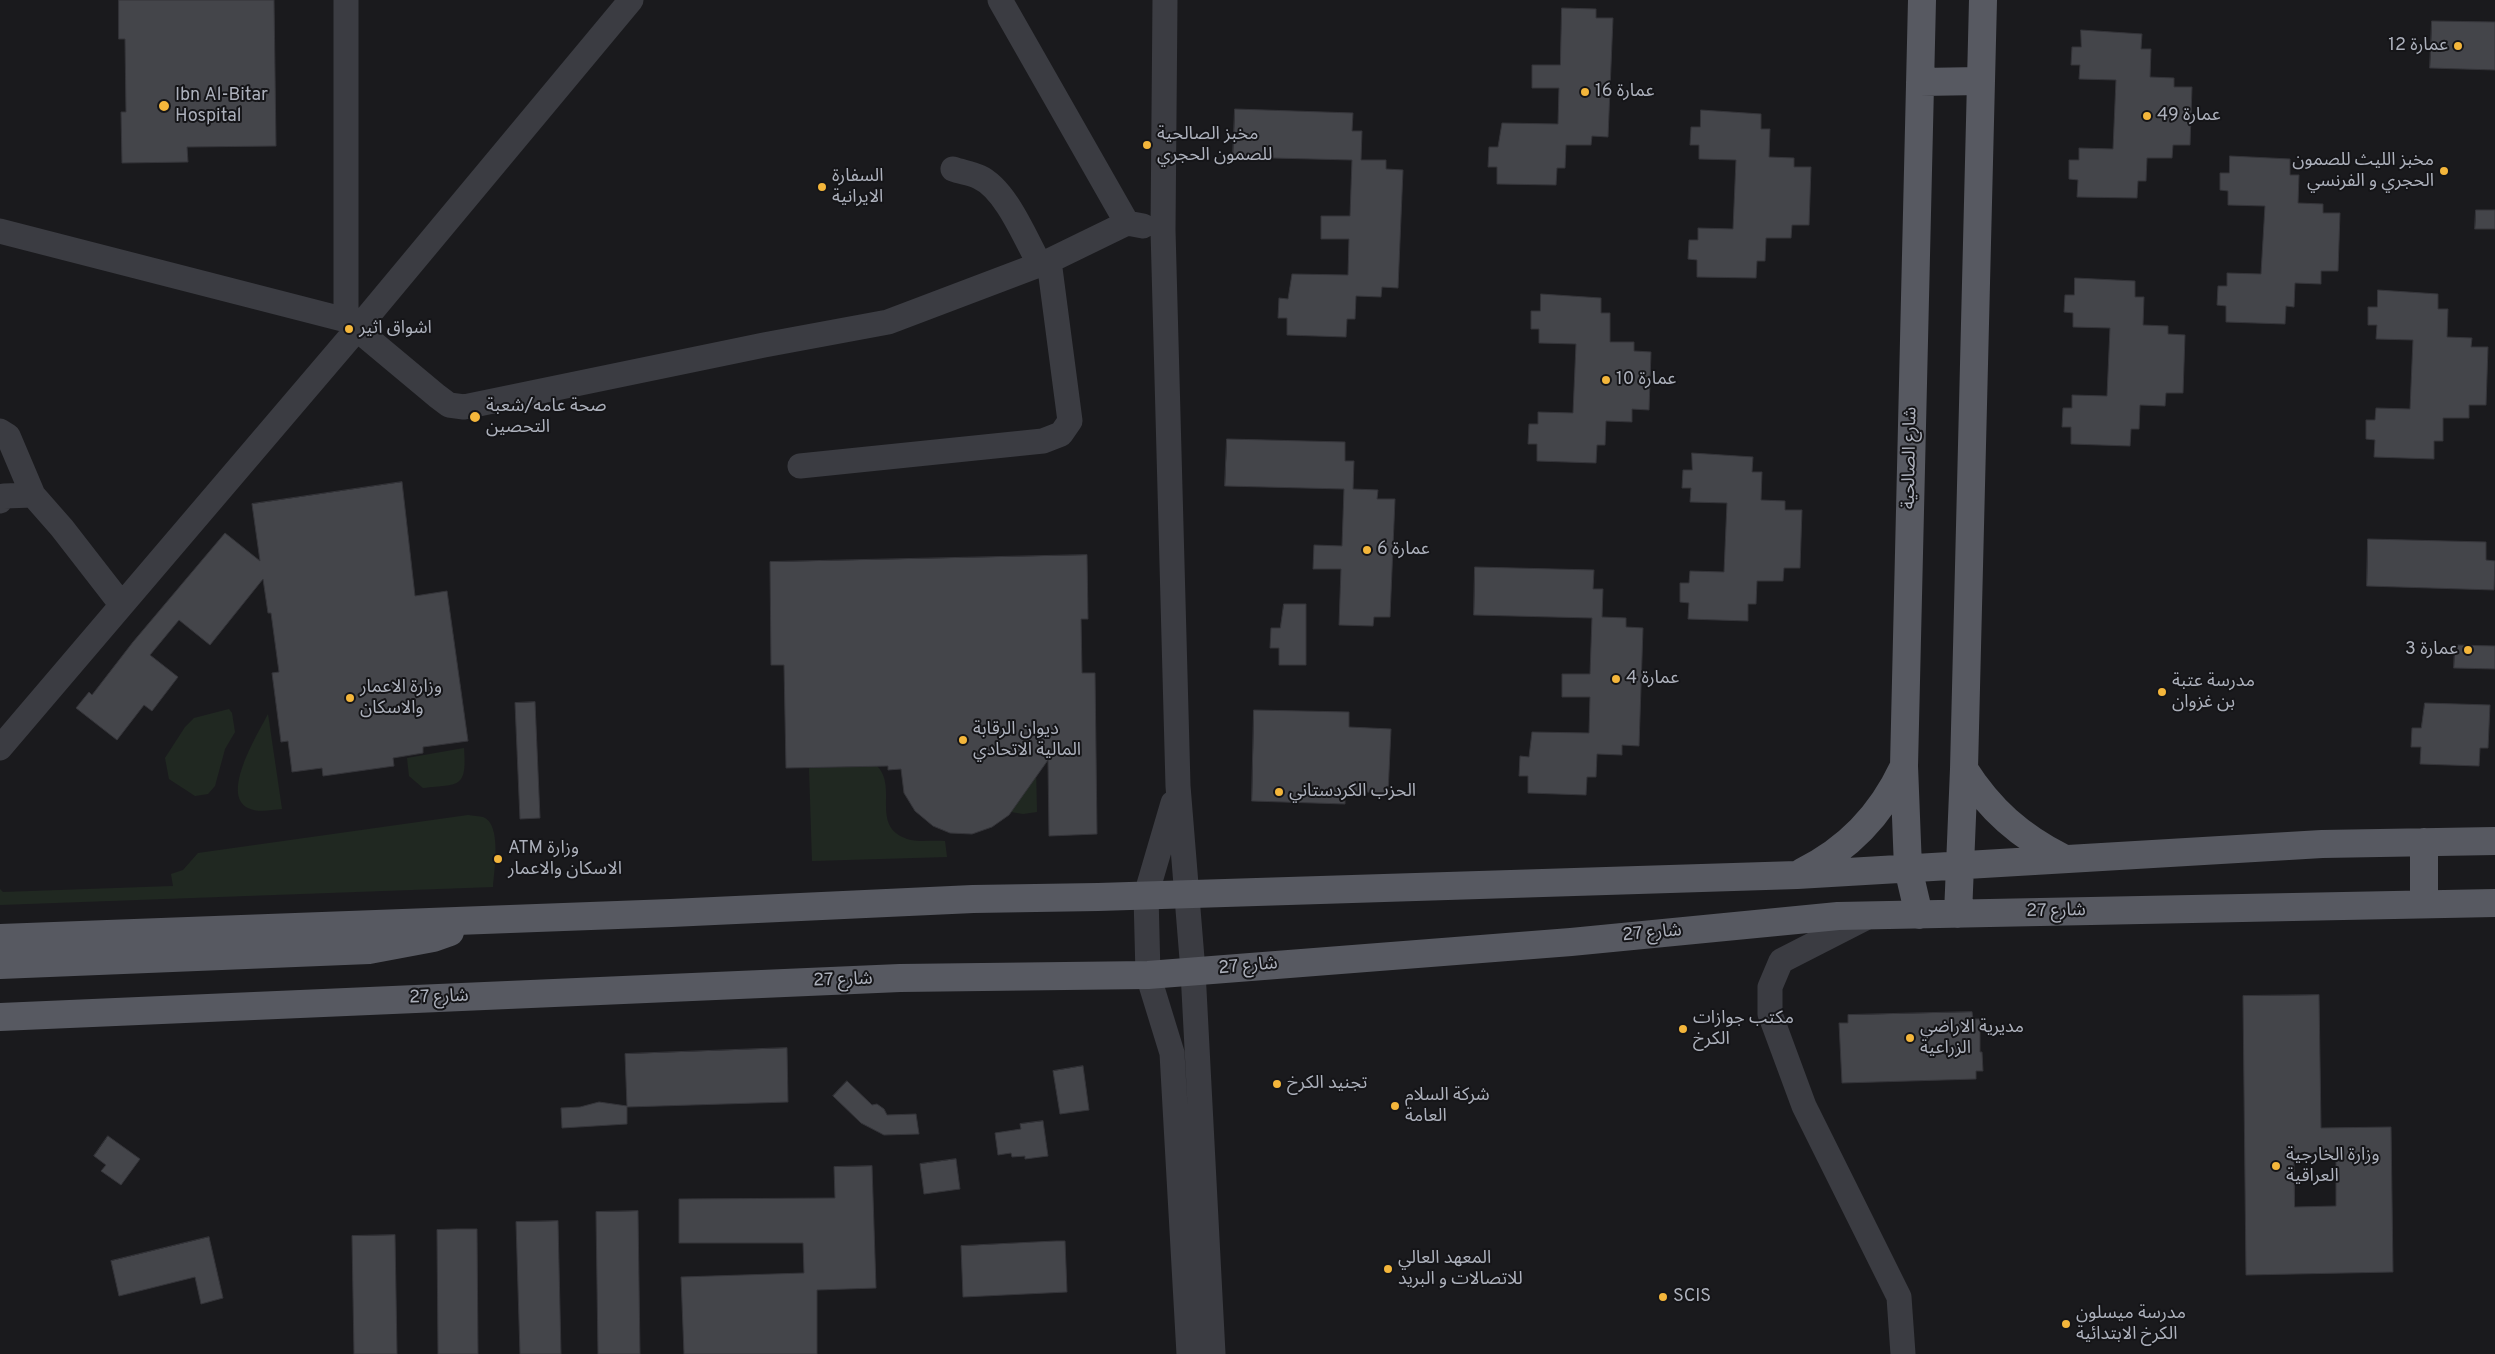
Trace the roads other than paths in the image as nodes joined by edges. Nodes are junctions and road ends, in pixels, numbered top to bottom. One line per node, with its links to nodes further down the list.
1 (346, 0): 14 (street)
2 (631, 0): 14 (street)
3 (1000, 0): 10 (street)
4 (1165, 0): 11 (street)
5 (1922, 0): 8 (main road, شارع الصالحية)
6 (1983, 0): 7 (main road)
7 (1980, 81): 8 (main road); 22 (main road)
8 (1920, 82): 21 (main road, شارع الصالحية)
9 (953, 170): 13 (street)
10 (1127, 223): 11 (street); 13 (street)
11 (1163, 230): 23 (street)
12 (0, 231): 14 (street)
13 (1044, 263): 14 (street); 16 (street)
14 (352, 324): 19 (street)
15 (0, 431): 17 (street)
16 (800, 466)
17 (33, 495): 18 (street); 19 (street)
18 (0, 501)
19 (121, 604): 20 (street)
20 (0, 748)
21 (1904, 766): 28 (main road, شارع الصالحية); 29 (main road)
22 (1964, 769): 26 (main road); 27 (main road)
23 (1178, 786): 30 (street); 31 (street)
24 (2495, 841): 25 (main road)
25 (2424, 842): 26 (main road); 33 (main road)
26 (2063, 858): 27 (main road)
27 (1960, 864): 28 (main road); 34 (main road)
28 (1908, 868): 29 (main road); 35 (main road, شارع الصالحية)
29 (1797, 875): 30 (main road)
30 (1185, 893): 31 (main road); 40 (street)
31 (1146, 895): 37 (main road); 41 (street)
32 (2495, 903): 33 (main road, شارع 27)
33 (2424, 904): 34 (main road, شارع 27)
34 (1958, 914): 35 (main road, شارع 27)
35 (1919, 915): 36 (main road, شارع 27)
36 (1869, 916): 40 (main road, شارع 27); 45 (street)
37 (481, 920): 38 (main road); 39 (main road)
38 (0, 938)
39 (0, 965)
40 (1193, 971): 41 (main road, شارع 27); 44 (street)
41 (1148, 975): 42 (main road, شارع 27); 43 (street)
42 (0, 1018)
43 (1189, 1354)
44 (1214, 1354)
45 (1902, 1354)

